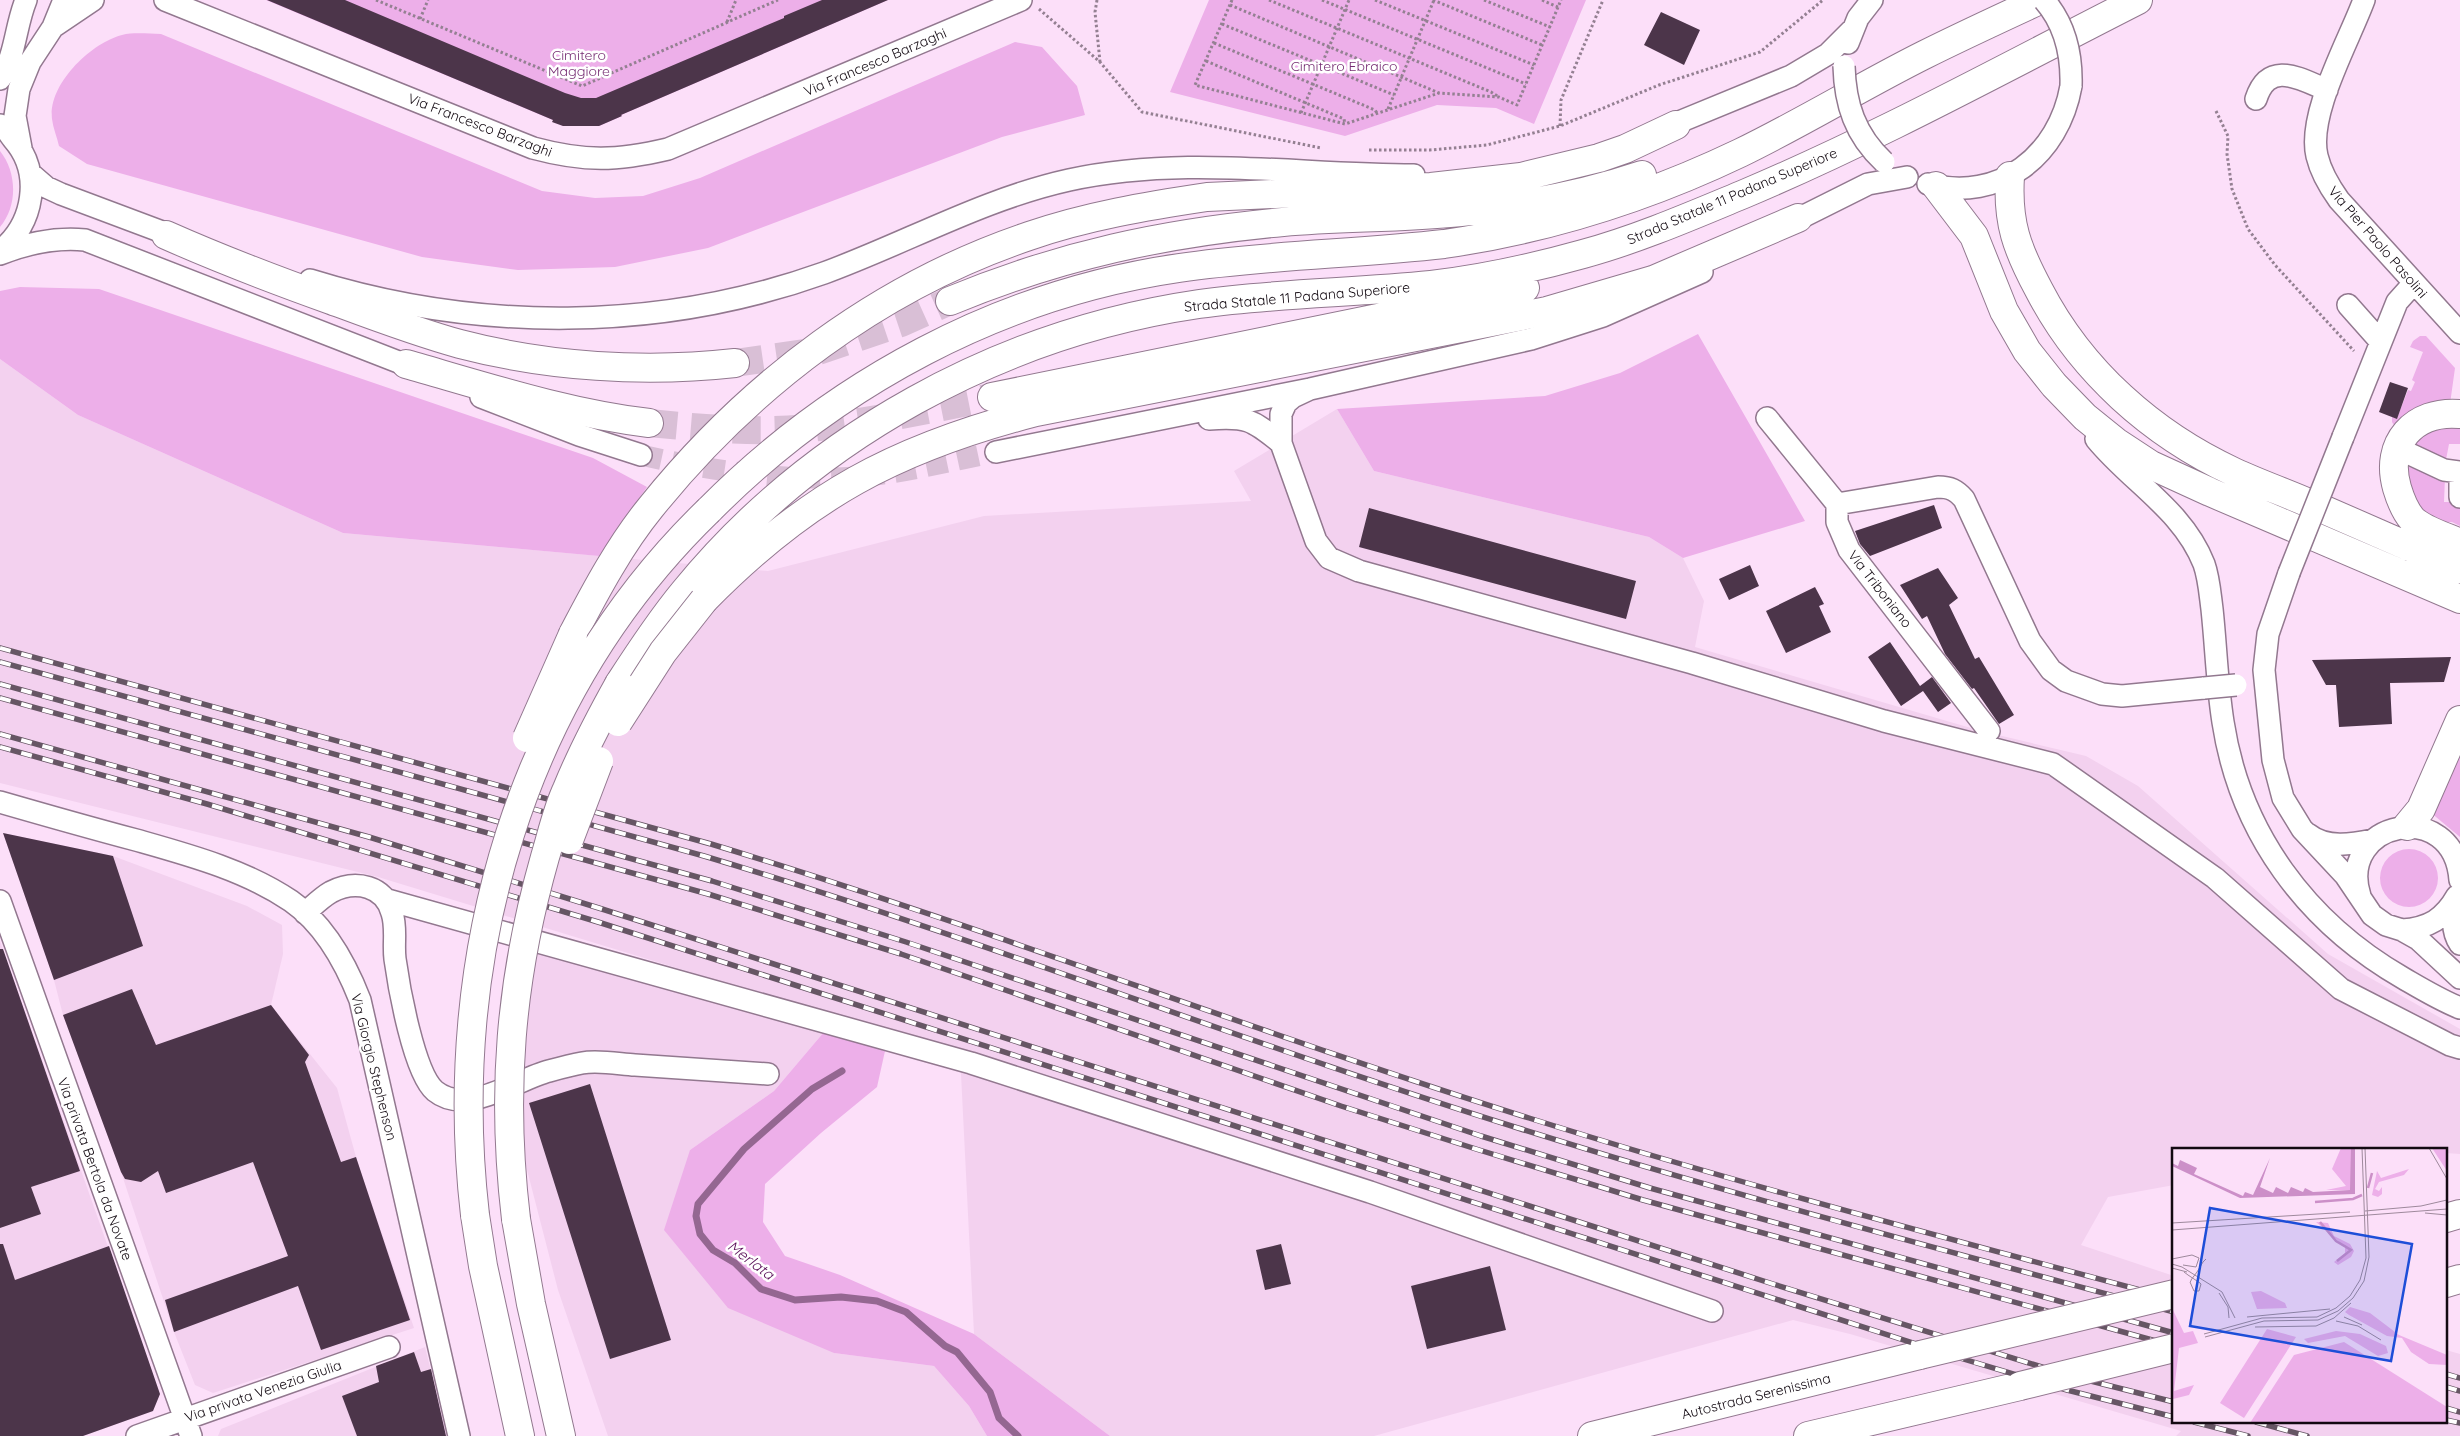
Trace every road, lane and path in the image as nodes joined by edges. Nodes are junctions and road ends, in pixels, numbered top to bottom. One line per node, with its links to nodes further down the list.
1 (64, 0): 34 (street)
2 (93, 0): 34 (street)
3 (165, 0): 24 (street, Via Francesco Barzaghi)
4 (376, 0): 30 (path)
5 (428, 0): 30 (path)
6 (736, 0): 32 (path)
7 (778, 0): 32 (path)
8 (1097, 0): 45 (path)
9 (1232, 0): 27 (path)
10 (1269, 0): 36 (path)
11 (1322, 0): 29 (path)
12 (1349, 0): 29 (path)
13 (1374, 0): 31 (path)
14 (1433, 0): 31 (path); 40 (path)
15 (1484, 0): 35 (path)
16 (1542, 0): 28 (path)
17 (1561, 0): 28 (path)
18 (1603, 0): 65 (path)
19 (1822, 0): 65 (path)
20 (2040, 0): 42 (highway)
21 (2044, 0): 71 (street, bridge)
22 (2138, 0): 69 (highway, Strada Statale 11 Padana Superiore)
23 (2364, 0): 52 (street, Via Pier Paolo Pasolini)
24 (1028, 3): 45 (path)
25 (1868, 3): 37 (street)
26 (22, 4): 49 (street)
27 (1230, 6): 33 (path); 41 (path)
28 (1558, 7): 35 (path)
29 (1345, 10): 36 (path); 38 (path)
30 (420, 19): 32 (path)
31 (1425, 21): 38 (path); 47 (path)
32 (726, 22)
33 (1222, 24): 39 (path); 46 (path)
34 (53, 27): 66 (street)
35 (1550, 27): 40 (path)
36 (1337, 28): 41 (path); 43 (path)
37 (1853, 29): 64 (street); 72 (street, bridge)
38 (1417, 40): 43 (path); 51 (path)
39 (1214, 43): 44 (path); 50 (path)
40 (1542, 45): 47 (path)
41 (1329, 47): 46 (path); 48 (path)
42 (1924, 55): 78 (highway); 114 (highway, bridge)
43 (1410, 58): 48 (path); 55 (path)
44 (1206, 61): 57 (path); 60 (path)
45 (1100, 62): 67 (path)
46 (1321, 65): 50 (path); 54 (path)
47 (1534, 65): 51 (path)
48 (1402, 76): 53 (path); 54 (path)
49 (0, 79)
50 (1313, 84): 57 (path); 61 (path)
51 (1526, 84): 55 (path)
52 (2327, 90): 56 (street); 77 (street, Via Pier Paolo Pasolini)
53 (1439, 93): 55 (path); 58 (path)
54 (1394, 95): 58 (path)
55 (1499, 97)
56 (2256, 99)
57 (1306, 103): 60 (path); 62 (path)
58 (1388, 110): 61 (path)
59 (2216, 111): 82 (path)
60 (1301, 113): 62 (path)
61 (1377, 113): 62 (path)
62 (1345, 124)
63 (0, 125): 66 (street)
64 (1676, 125): 75 (street); 114 (highway, bridge)
65 (1560, 126): 68 (path)
66 (21, 148): 70 (street)
67 (1330, 150)
68 (1366, 150)
69 (1815, 164): 87 (highway); 116 (highway, Strada Statale 11 Padana Superiore, bridge)
70 (31, 174): 75 (street); 76 (street)
71 (2010, 176): 73 (street); 99 (highway)
72 (1907, 177): 73 (street); 74 (street)
73 (1936, 186): 85 (highway)
74 (1798, 218): 86 (street); 116 (highway, bridge)
75 (166, 234): 84 (highway)
76 (0, 252): 83 (street)
77 (2414, 282): 80 (street, Via Pier Paolo Pasolini); 81 (street)
78 (950, 301)
79 (2348, 305): 81 (street)
80 (2460, 333)
81 (2380, 341): 101 (street, bridge)
82 (2359, 357)
83 (406, 364): 90 (highway); 95 (street)
84 (735, 364)
85 (2054, 386): 100 (highway); 118 (street)
86 (1310, 389): 91 (street); 92 (street)
87 (992, 397)
88 (2460, 414): 93 (highway)
89 (1767, 418): 97 (street)
90 (649, 423)
91 (1116, 427): 92 (street); 94 (street)
92 (1281, 443): 119 (street)
93 (2397, 448): 96 (street); 98 (highway)
94 (996, 452)
95 (641, 455)
96 (2460, 497)
97 (1837, 504): 101 (street, bridge); 103 (street, Via Triboniano)
98 (2460, 543)
99 (2460, 569)
100 (2460, 599)
101 (2265, 683): 106 (street)
102 (2460, 720): 105 (highway)
103 (1988, 731)
104 (0, 802): 112 (street, Via Giorgio Stephenson)
105 (2407, 826): 107 (street); 108 (street)
106 (2302, 829): 107 (street); 111 (street)
107 (2373, 840): 111 (street)
108 (2459, 886): 113 (street); 115 (street)
109 (388, 900): 112 (street); 120 (street); 122 (street)
110 (0, 902): 125 (street, Via privata Bertola da Novate)
111 (2362, 902): 113 (street)
112 (305, 913): 127 (street, Via Giorgio Stephenson)
113 (2402, 930): 117 (street)
114 (485, 938): 128 (highway, bridge)
115 (2460, 944)
116 (523, 946): 129 (highway, Strada Statale 11 Padana Superiore, bridge)
117 (2460, 978)
118 (2460, 1008)
119 (2460, 1048)
120 (768, 1074)
121 (2172, 1294): 130 (highway, Autostrada Serenissima, bridge)
122 (1712, 1311)
123 (390, 1347): 125 (street, Via privata Venezia Giulia)
124 (2172, 1348): 131 (highway, bridge)
125 (188, 1427): 126 (street, Via privata Venezia Giulia)
126 (137, 1436)
127 (459, 1436)
128 (520, 1436)
129 (561, 1436)
130 (1592, 1436)
131 (1808, 1436)

